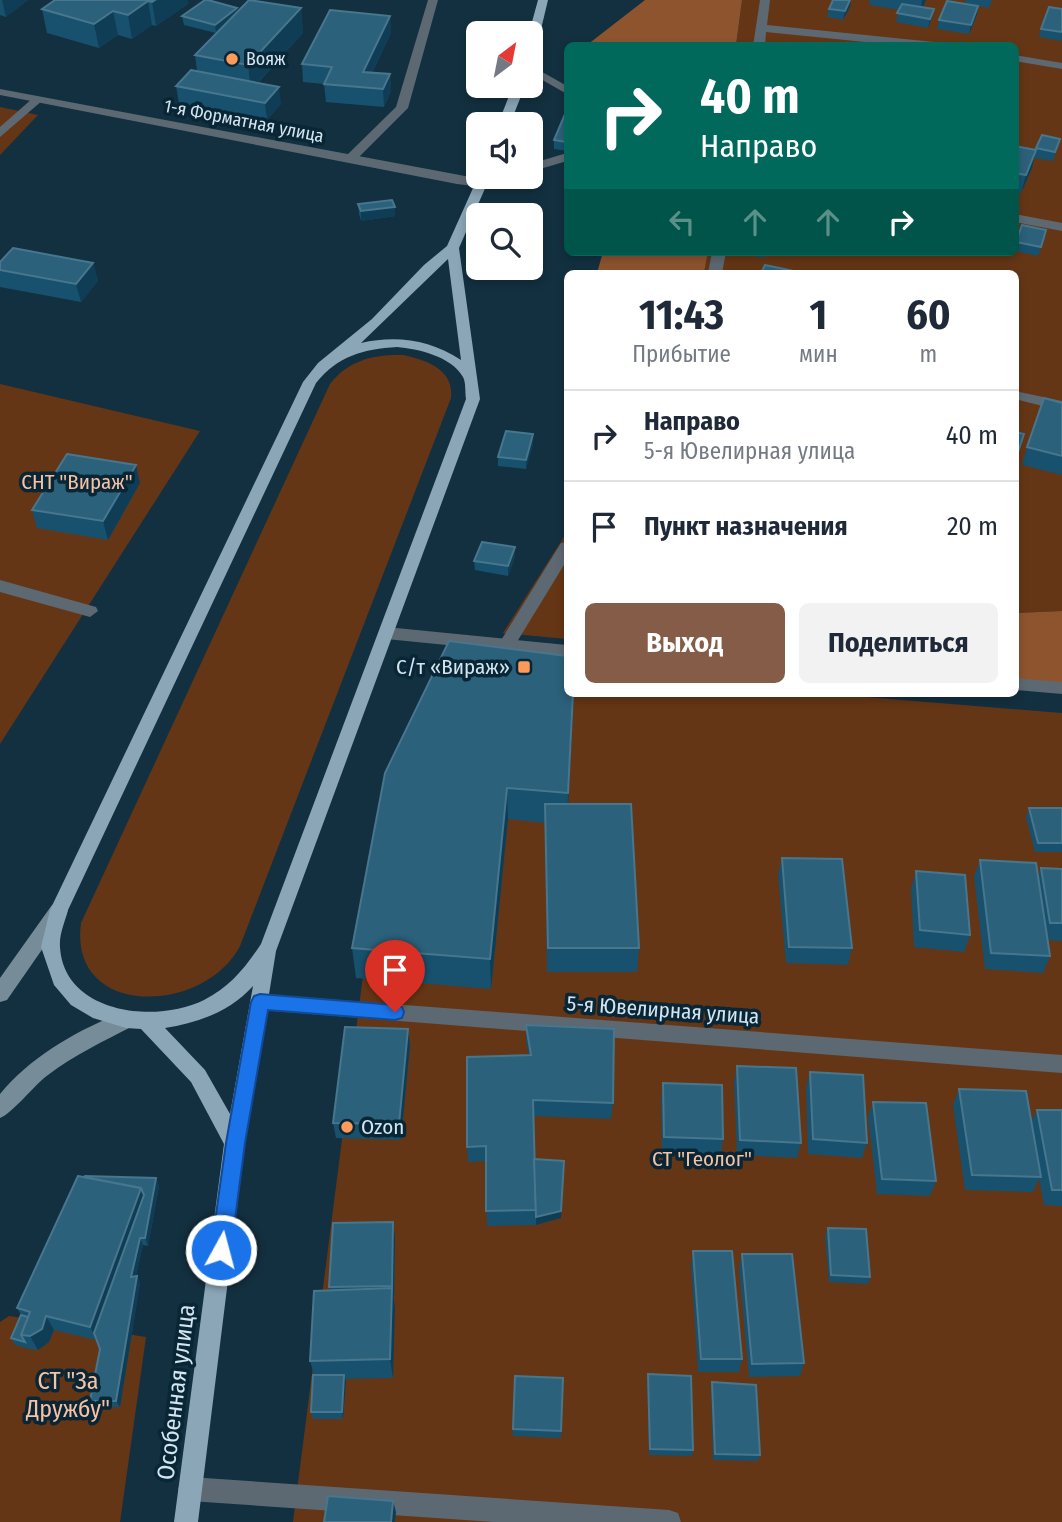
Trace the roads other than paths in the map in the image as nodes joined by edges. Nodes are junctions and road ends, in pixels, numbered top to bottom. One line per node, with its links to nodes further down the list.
1 (433, 0): 16 (street)
2 (543, 0): 4 (main road)
3 (765, 0): 5 (street)
4 (538, 21)
5 (762, 28): 6 (street); 7 (street)
6 (760, 42)
7 (904, 42)
8 (1019, 59): 9 (street)
9 (1062, 66)
10 (543, 76): 11 (street)
11 (564, 89)
12 (0, 92): 13 (street, 1-я Форматная улица)
13 (37, 100): 14 (street); 16 (street, 1-я Форматная улица)
14 (0, 133)
15 (564, 158): 17 (street)
16 (350, 159): 18 (street, 1-я Форматная улица)
17 (543, 164)
18 (466, 177)
19 (478, 189): 22 (main road)
20 (1019, 219): 21 (street)
21 (1062, 227)
22 (453, 248): 23 (main road); 24 (main road)
23 (342, 353): 24 (main road); 35 (main road)
24 (468, 374): 30 (main road)
25 (1019, 396): 26 (street)
26 (1062, 406)
27 (564, 552): 31 (street)
28 (0, 586): 29 (street)
29 (90, 611)
30 (386, 633): 31 (street); 36 (main road)
31 (506, 646): 32 (street)
32 (564, 651)
33 (1019, 684): 34 (street)
34 (1062, 688)
35 (59, 910): 37 (main road); 39 (main road)
36 (269, 947): 38 (main road, Особенная улица); 40 (main road)
37 (0, 994)
38 (260, 1002): 41 (street, 5-я Ювелирная улица); 43 (main road, Особенная улица)
39 (126, 1020): 40 (main road); 42 (main road)
40 (147, 1022): 43 (main road)
41 (1062, 1064)
42 (0, 1109)
43 (235, 1143): 44 (main road, Особенная улица)
44 (190, 1489): 45 (main road, Особенная улица); 46 (street)
45 (186, 1522)
46 (669, 1522)

